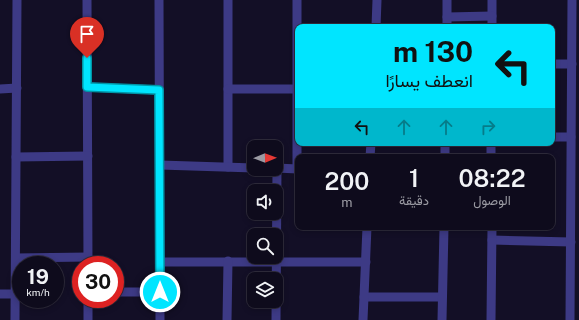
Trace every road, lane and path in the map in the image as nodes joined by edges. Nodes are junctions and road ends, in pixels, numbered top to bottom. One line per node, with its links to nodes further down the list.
1 (18, 0): 20 (street)
2 (87, 0): 19 (street)
3 (159, 0): 24 (street)
4 (228, 0): 23 (street)
5 (297, 0): 12 (street)
6 (377, 0): 13 (street)
7 (447, 0): 11 (street)
8 (492, 0): 10 (street)
9 (572, 0): 16 (street)
10 (492, 16): 11 (street); 15 (street)
11 (447, 17): 14 (street)
12 (297, 24)
13 (376, 24)
14 (447, 24)
15 (492, 24)
16 (575, 44): 18 (street)
17 (555, 64): 18 (street)
18 (572, 64): 26 (street)
19 (87, 87): 24 (street); 28 (street)
20 (17, 88): 22 (street); 27 (street)
21 (295, 88): 23 (street)
22 (0, 89)
23 (228, 89): 30 (street)
24 (159, 90): 29 (street)
25 (555, 137): 26 (street)
26 (571, 137): 35 (street)
27 (16, 156): 28 (street); 42 (street)
28 (88, 156): 43 (street)
29 (160, 165): 30 (street); 46 (street)
30 (228, 167): 31 (street)
31 (247, 168)
32 (283, 168): 33 (street)
33 (295, 169)
34 (277, 176): 36 (street)
35 (575, 223): 41 (street)
36 (277, 228)
37 (367, 230): 48 (street)
38 (444, 230): 56 (street)
39 (492, 230): 40 (street)
40 (492, 240): 41 (street); 66 (street)
41 (571, 242): 50 (street)
42 (16, 256)
43 (88, 256)
44 (228, 261): 45 (street); 46 (street); 62 (street)
45 (247, 261)
46 (160, 262): 52 (street)
47 (283, 262): 48 (street)
48 (366, 262): 55 (street)
49 (277, 264): 63 (street)
50 (575, 277): 67 (street)
51 (124, 292): 52 (street)
52 (160, 292): 61 (street)
53 (0, 294): 54 (street)
54 (12, 294)
55 (364, 297): 56 (street); 64 (street)
56 (442, 297): 65 (street)
57 (15, 308): 59 (street)
58 (88, 308): 60 (street)
59 (15, 320)
60 (88, 320)
61 (160, 320)
62 (227, 320)
63 (276, 320)
64 (363, 320)
65 (442, 320)
66 (491, 320)
67 (570, 320)

